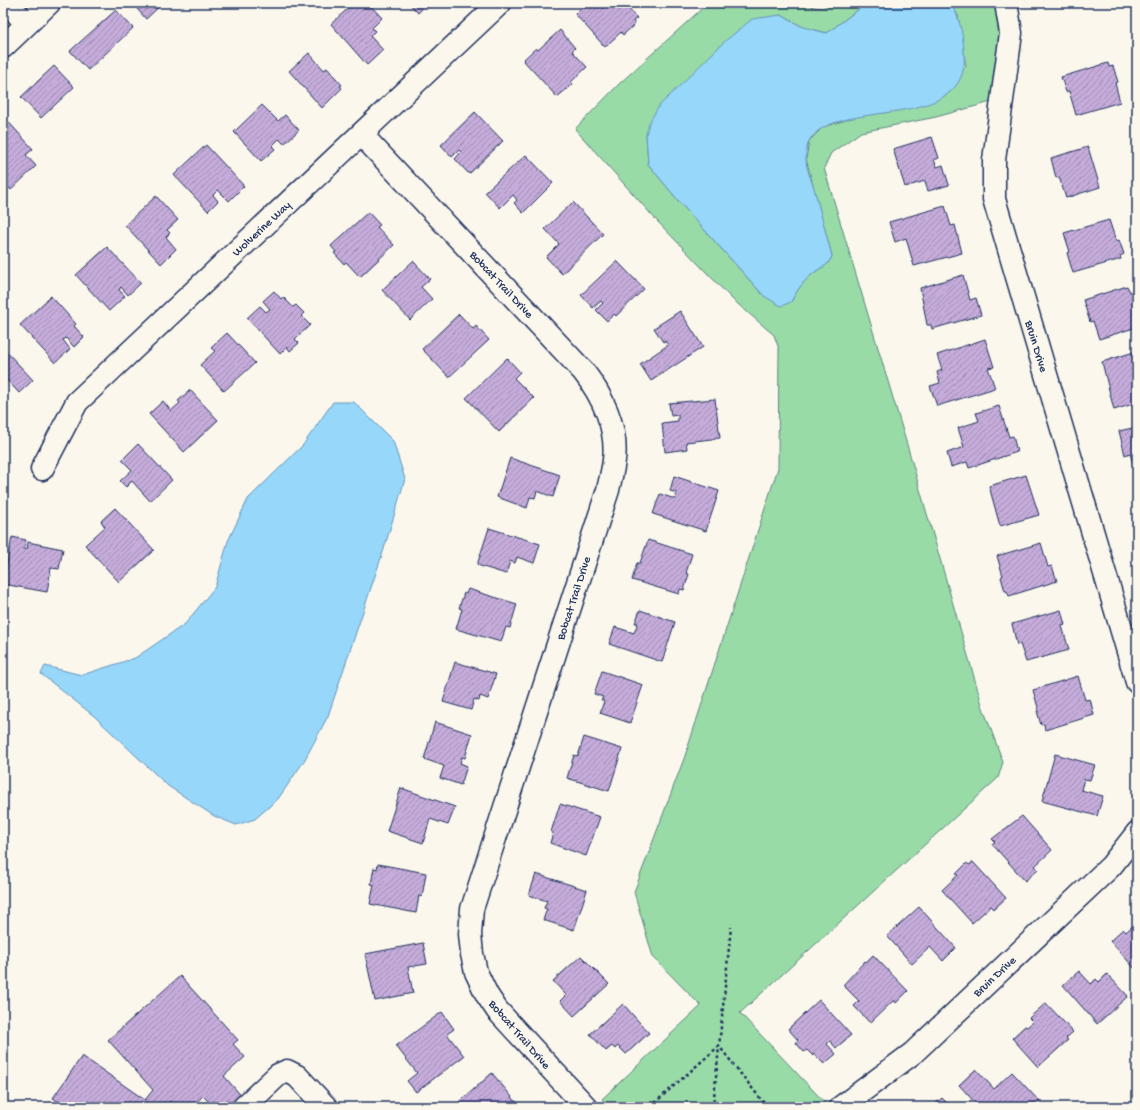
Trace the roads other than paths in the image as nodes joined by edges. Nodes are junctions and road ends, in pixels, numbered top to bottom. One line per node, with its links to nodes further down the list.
1 (7, 3): 5 (street)
2 (49, 3): 5 (street)
3 (500, 3): 7 (street, Wolverine Way)
4 (1006, 3): 9 (street, Bruin Drive)
5 (27, 24): 6 (street)
6 (3, 47)
7 (361, 134): 8 (street, Wolverine Way); 13 (street, Bobcat Trail Drive)
8 (42, 469)
9 (1137, 682)
10 (1137, 833): 14 (street, Bruin Drive)
11 (244, 1107): 12 (street)
12 (326, 1107)
13 (586, 1107)
14 (841, 1107)

